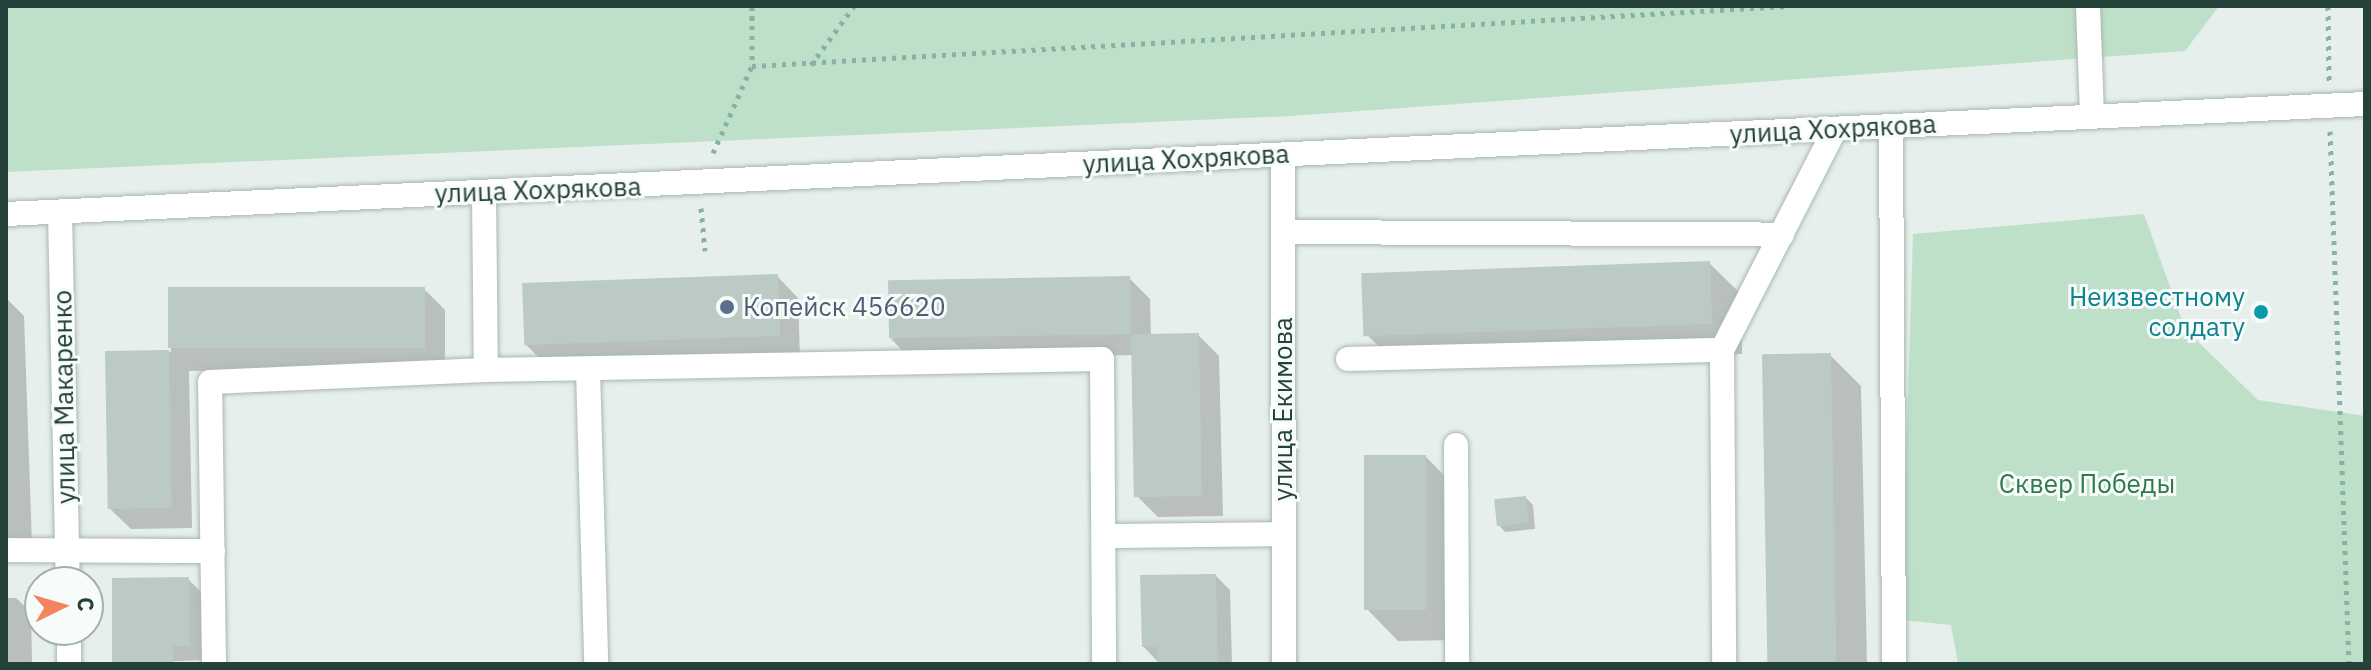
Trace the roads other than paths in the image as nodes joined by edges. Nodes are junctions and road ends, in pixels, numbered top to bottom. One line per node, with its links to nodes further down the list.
1 (2088, 6): 3 (street)
2 (2365, 104): 3 (street, улица Хохрякова)
3 (2092, 117): 4 (street, улица Хохрякова)
4 (1891, 126): 5 (street, улица Хохрякова); 29 (street)
5 (1835, 129): 6 (street, улица Хохрякова); 11 (street)
6 (1283, 155): 7 (street, улица Хохрякова); 10 (street, улица Екимова)
7 (484, 192): 8 (street, улица Хохрякова); 15 (street)
8 (60, 212): 9 (street, улица Хохрякова); 21 (street, улица Макаренко)
9 (6, 214)
10 (1283, 232): 11 (street); 17 (street, улица Екимова)
11 (1782, 235): 12 (street)
12 (1722, 350): 13 (street); 28 (street)
13 (1348, 359)
14 (588, 369): 15 (street); 18 (street); 24 (street)
15 (486, 370): 20 (street)
16 (1456, 445): 27 (street)
17 (1283, 534): 18 (street); 26 (street, улица Екимова)
18 (1104, 536): 25 (street)
19 (6, 550): 21 (street)
20 (213, 551): 21 (street); 23 (street)
21 (68, 552): 22 (street, улица Макаренко)
22 (68, 566)
23 (214, 664)
24 (596, 664)
25 (1104, 664)
26 (1284, 664)
27 (1457, 664)
28 (1724, 664)
29 (1894, 664)

